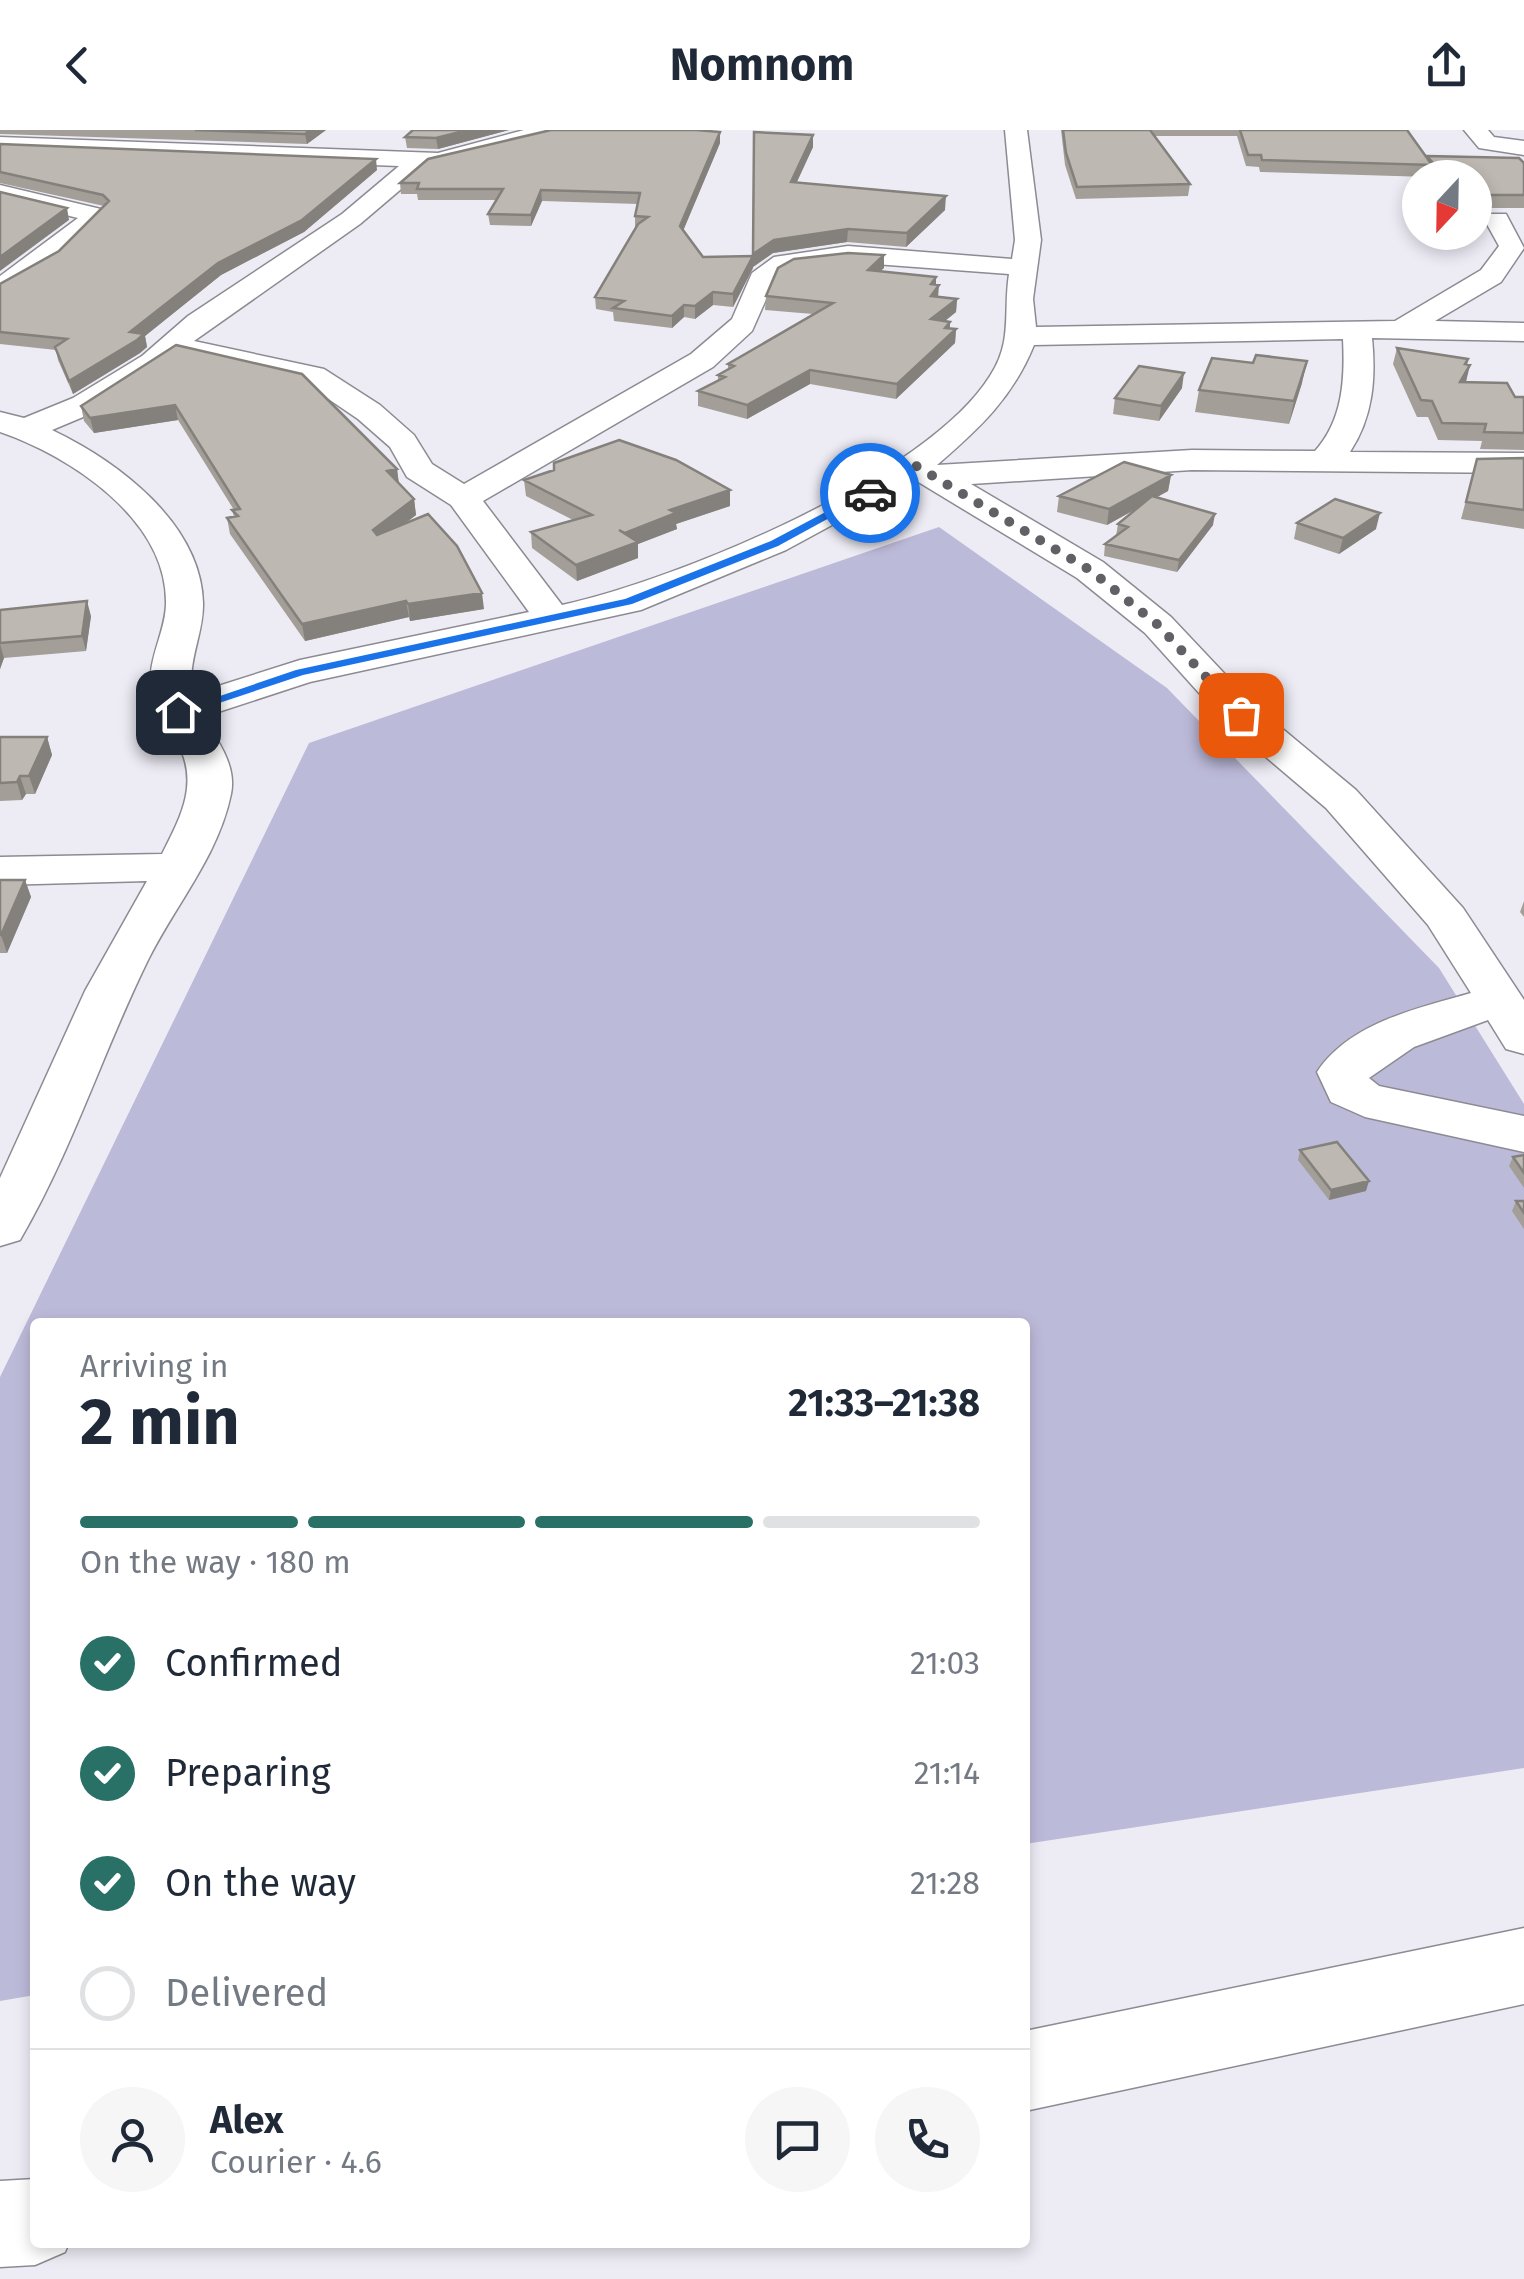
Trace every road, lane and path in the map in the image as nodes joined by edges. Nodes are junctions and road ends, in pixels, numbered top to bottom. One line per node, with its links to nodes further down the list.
1 (551, 130): 6 (street)
2 (1016, 130): 9 (street)
3 (1475, 130): 5 (street)
4 (0, 144): 6 (street)
5 (1524, 148)
6 (422, 159): 15 (street)
7 (0, 192): 10 (street)
8 (1497, 219): 11 (street)
9 (1021, 268): 14 (street); 20 (street)
10 (0, 287)
11 (1400, 329): 12 (street); 13 (street)
12 (1356, 330): 14 (street); 17 (street)
13 (1524, 332)
14 (1023, 336): 19 (street)
15 (174, 346): 16 (street); 20 (street)
16 (14, 425): 22 (street)
17 (1334, 450): 18 (street); 19 (street)
18 (1524, 463)
19 (924, 472): 21 (street); 25 (street)
20 (463, 498): 21 (street)
21 (554, 620): 22 (street)
22 (178, 712): 23 (street)
23 (181, 867): 24 (street); 27 (street)
24 (0, 871)
25 (1512, 1020): 26 (street)
26 (1524, 1134)
27 (0, 1226)
28 (1524, 1966): 29 (street)
29 (1030, 2070)
30 (30, 2222): 31 (street)
31 (0, 2224)

